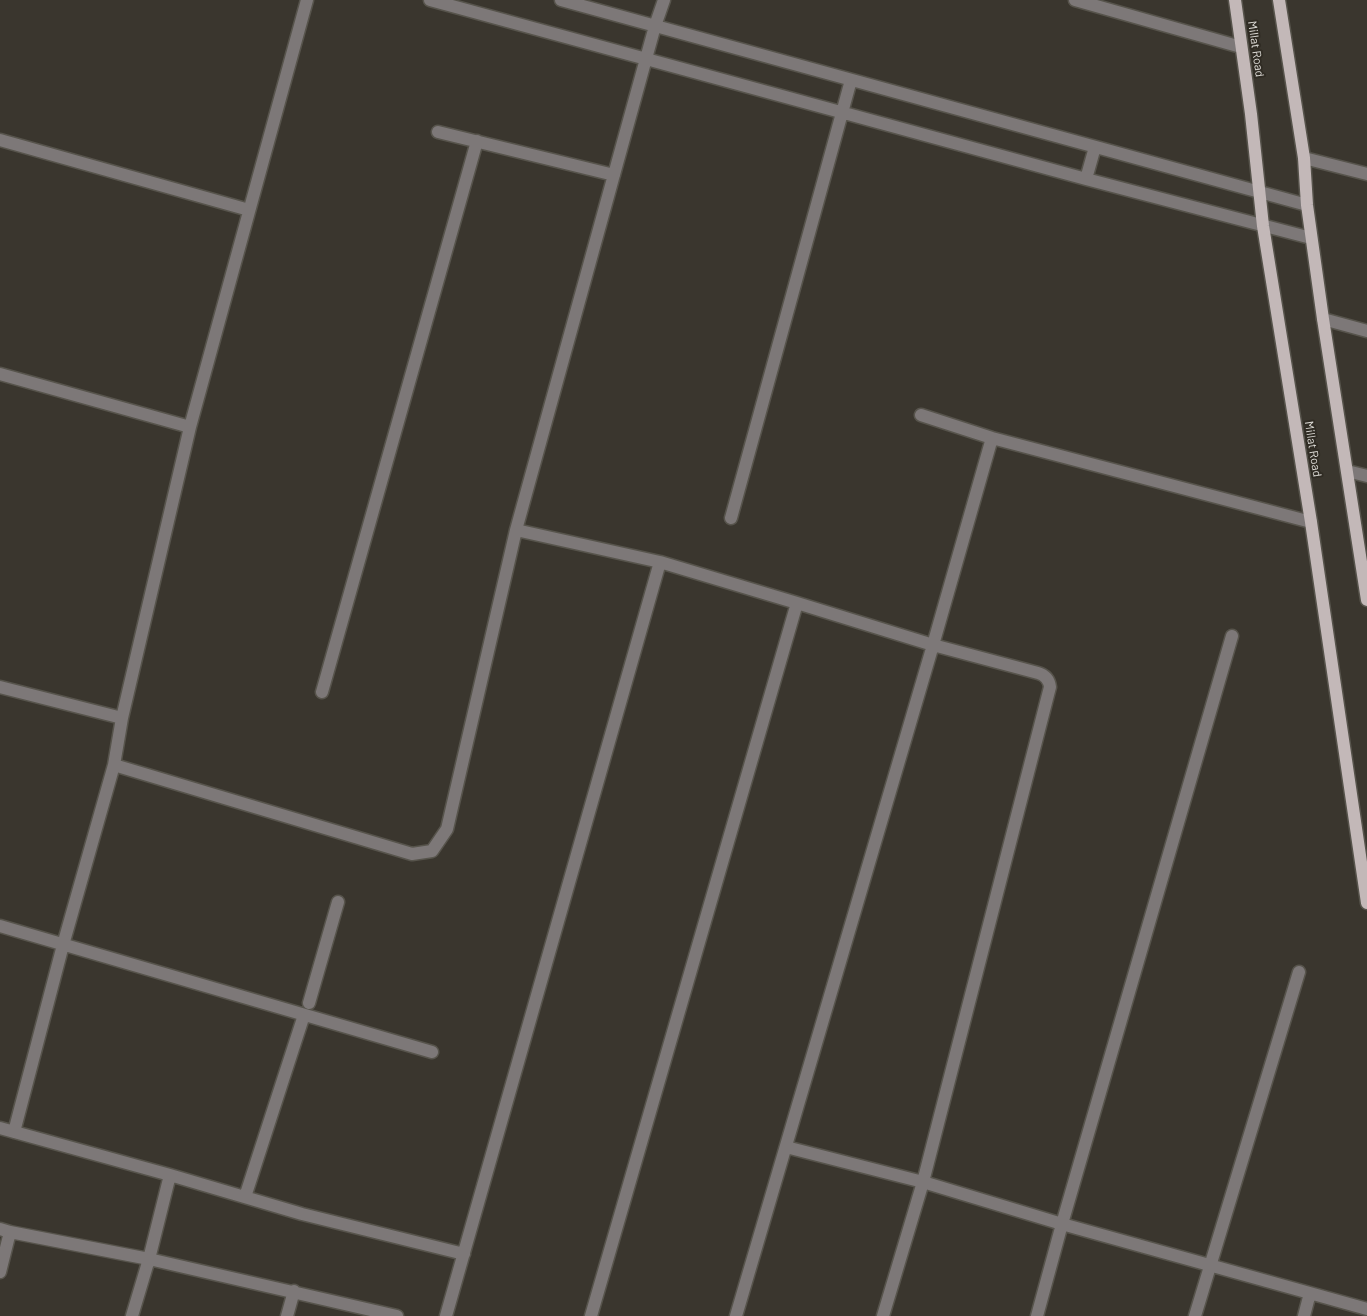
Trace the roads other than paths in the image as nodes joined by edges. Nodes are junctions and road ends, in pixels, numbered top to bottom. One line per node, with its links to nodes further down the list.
1 (307, 0): 23 (street)
2 (430, 0): 10 (street)
3 (561, 0): 8 (street)
4 (664, 0): 8 (street)
5 (1075, 0): 9 (street)
6 (1235, 0): 9 (main road, Millat Road)
7 (1279, 0): 17 (main road)
8 (655, 26): 10 (street); 11 (street)
9 (1241, 47): 21 (main road, Millat Road)
10 (646, 59): 12 (street); 19 (street)
11 (851, 80): 12 (street); 16 (street)
12 (843, 112): 20 (street); 34 (street)
13 (438, 132): 15 (street)
14 (0, 140): 23 (street)
15 (477, 141): 19 (street); 43 (street)
16 (1095, 147): 20 (street); 21 (street)
17 (1304, 158): 18 (street); 22 (main road)
18 (1367, 174)
19 (614, 175): 36 (street)
20 (1086, 180): 24 (street)
21 (1258, 192): 22 (street); 24 (main road, Millat Road)
22 (1307, 205): 25 (main road)
23 (249, 210): 30 (street)
24 (1263, 226): 25 (street); 35 (main road, Millat Road)
25 (1312, 238): 26 (main road)
26 (1323, 320): 27 (street); 32 (main road)
27 (1367, 331)
28 (0, 374): 30 (street)
29 (921, 415): 31 (street)
30 (190, 427): 44 (street)
31 (992, 438): 35 (street); 41 (street)
32 (1347, 471): 33 (street); 38 (main road)
33 (1367, 476)
34 (731, 518)
35 (1311, 522): 47 (main road, Millat Road)
36 (516, 530): 37 (street); 45 (street)
37 (660, 562): 39 (street); 62 (street)
38 (1367, 600)
39 (798, 602): 41 (street); 74 (street)
40 (1232, 636): 60 (street)
41 (933, 645): 56 (street); 58 (street)
42 (0, 687): 44 (street)
43 (322, 692)
44 (122, 718): 45 (street)
45 (114, 765): 49 (street)
46 (338, 902): 51 (street)
47 (1367, 902)
48 (0, 926): 49 (street)
49 (63, 945): 52 (street); 55 (street)
50 (1299, 972): 64 (street)
51 (309, 1003)
52 (304, 1015): 53 (street); 59 (street)
53 (432, 1052)
54 (0, 1128): 55 (street)
55 (14, 1132): 57 (street)
56 (786, 1147): 58 (street); 75 (street)
57 (170, 1175): 59 (street); 63 (street)
58 (923, 1182): 60 (street); 76 (street)
59 (245, 1197): 62 (street)
60 (1062, 1224): 64 (street); 77 (street)
61 (5, 1231): 63 (street); 65 (street)
62 (464, 1254): 73 (street)
63 (149, 1259): 66 (street); 70 (street)
64 (1211, 1266): 67 (street); 78 (street)
65 (0, 1272)
66 (294, 1292): 69 (street); 71 (street)
67 (1310, 1293): 68 (street); 79 (street)
68 (1367, 1309)
69 (373, 1313): 72 (street)
70 (132, 1316)
71 (287, 1316)
72 (397, 1316)
73 (446, 1316)
74 (591, 1316)
75 (736, 1316)
76 (883, 1316)
77 (1037, 1316)
78 (1195, 1316)
79 (1304, 1316)

